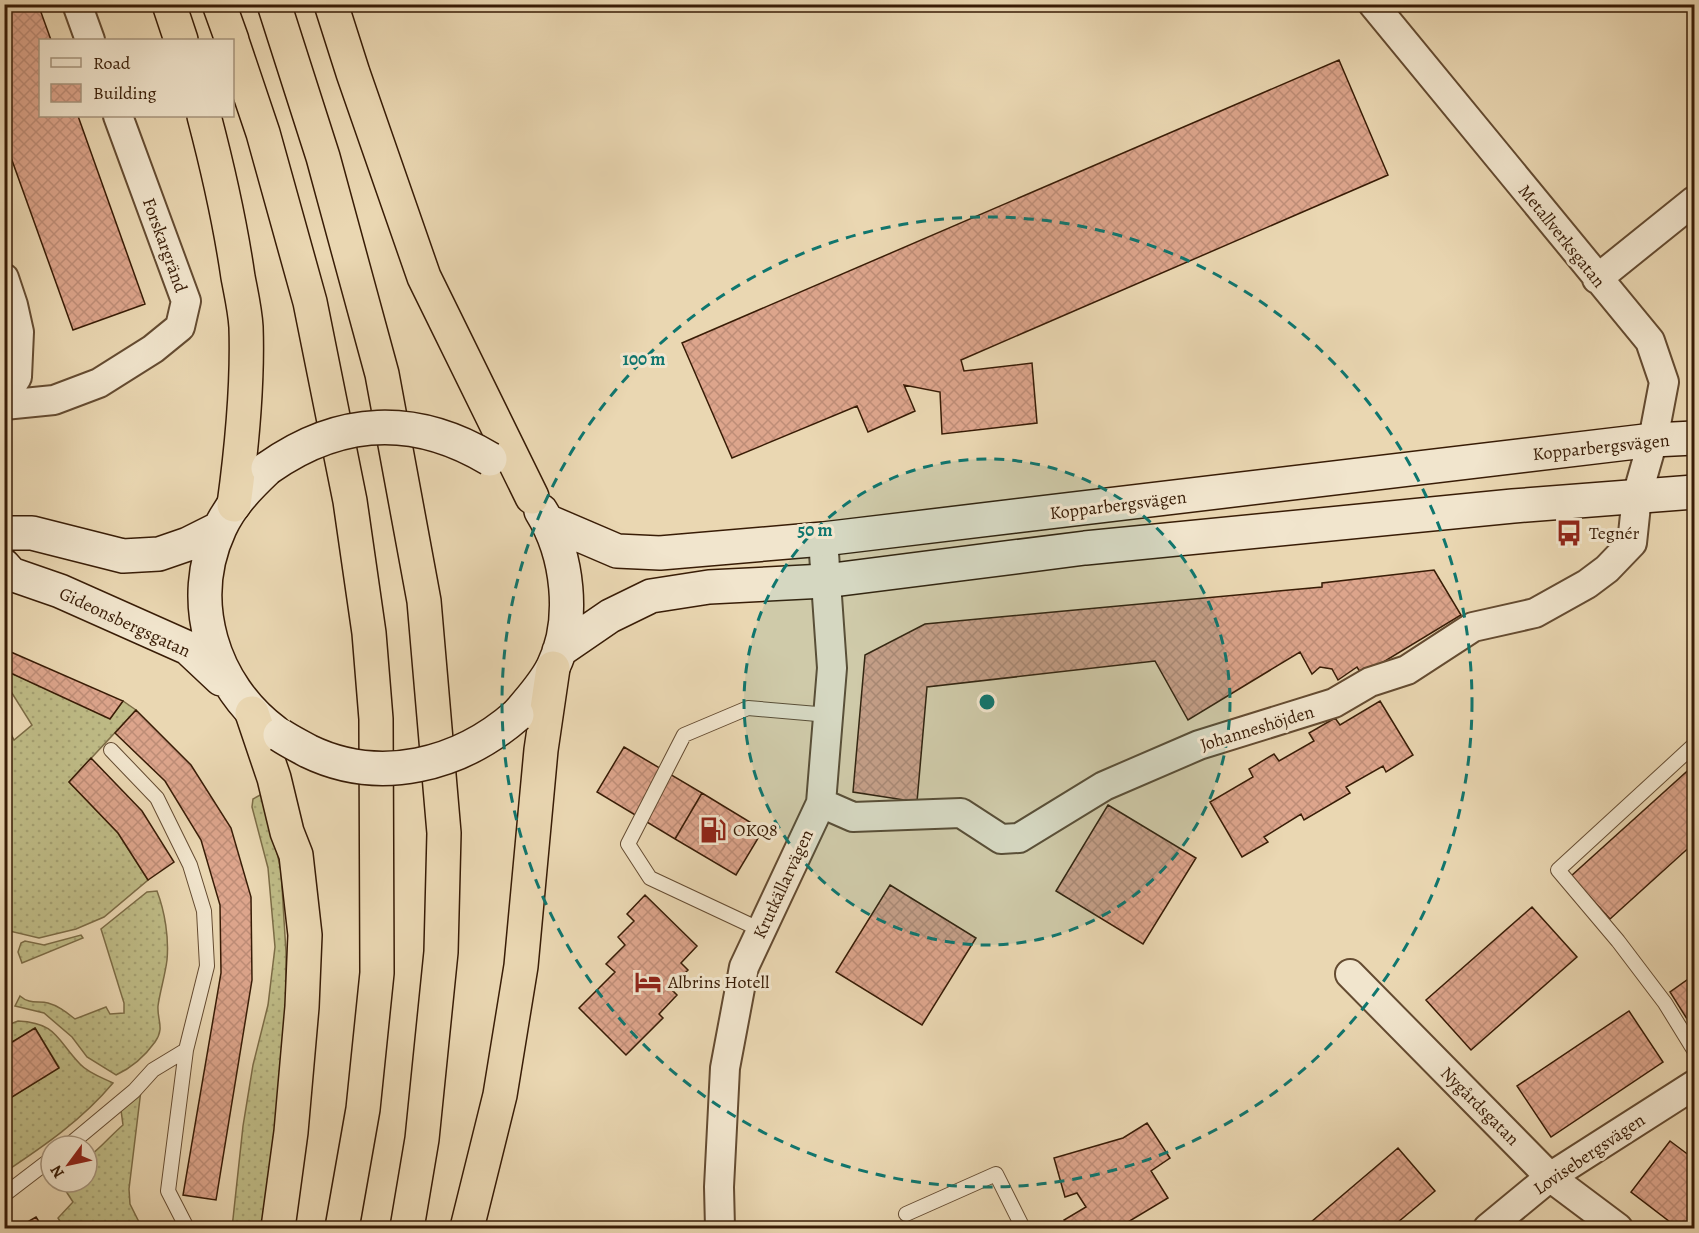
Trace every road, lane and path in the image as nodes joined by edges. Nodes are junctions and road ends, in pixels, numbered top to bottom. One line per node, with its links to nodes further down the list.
1 (77, 4): 7 (street)
2 (169, 4): 8 (highway)
3 (219, 4): 9 (highway)
4 (274, 4): 47 (highway)
5 (332, 4): 22 (highway)
6 (1373, 4): 15 (street, Metallverksgatan)
7 (90, 39)
8 (181, 39)
9 (231, 39)
10 (234, 47): 46 (highway)
11 (118, 117): 17 (street, Forskargränd)
12 (204, 117): 23 (highway)
13 (1695, 201): 15 (street)
14 (4, 278): 16 (street)
15 (1597, 279): 19 (street, Metallverksgatan)
16 (4, 397)
17 (4, 405)
18 (1695, 438): 19 (street, Kopparbergsvägen)
19 (1653, 440): 21 (street, Metallverksgatan); 25 (street, Kopparbergsvägen)
20 (1695, 492): 21 (street)
21 (1637, 496): 27 (street); 33 (street, Johanneshöjden)
22 (539, 509): 23 (street, bridge); 25 (street, Kopparbergsvägen); 28 (street)
23 (227, 516): 24 (street); 29 (street)
24 (4, 533)
25 (823, 539): 27 (street, Krutkällarvägen)
26 (4, 566): 29 (street, Gideonsbergsgatan)
27 (825, 581): 28 (street); 30 (street, Krutkällarvägen)
28 (556, 659): 29 (street, Gideonsbergsgatan, bridge); 48 (highway)
29 (244, 703): 45 (highway)
30 (829, 715): 33 (street, Krutkällarvägen); 34 (lane)
31 (1695, 746): 37 (lane)
32 (111, 750): 36 (lane)
33 (821, 803): 34 (street, Krutkällarvägen)
34 (761, 930): 49 (street, Krutkällarvägen)
35 (1350, 974): 41 (street, Nygårdsgatan)
36 (186, 1050): 39 (lane); 44 (lane)
37 (1695, 1050)
38 (1695, 1085): 41 (street, Lovisebergsvägen)
39 (82, 1134)
40 (39, 1169): 42 (lane)
41 (1550, 1176): 51 (street, Lovisebergsvägen); 52 (street, Nygårdsgatan)
42 (4, 1194)
43 (906, 1214): 50 (lane)
44 (187, 1228)
45 (278, 1228)
46 (342, 1228)
47 (407, 1228)
48 (467, 1228)
49 (720, 1228)
50 (1023, 1228)
51 (1488, 1228)
52 (1618, 1228)

